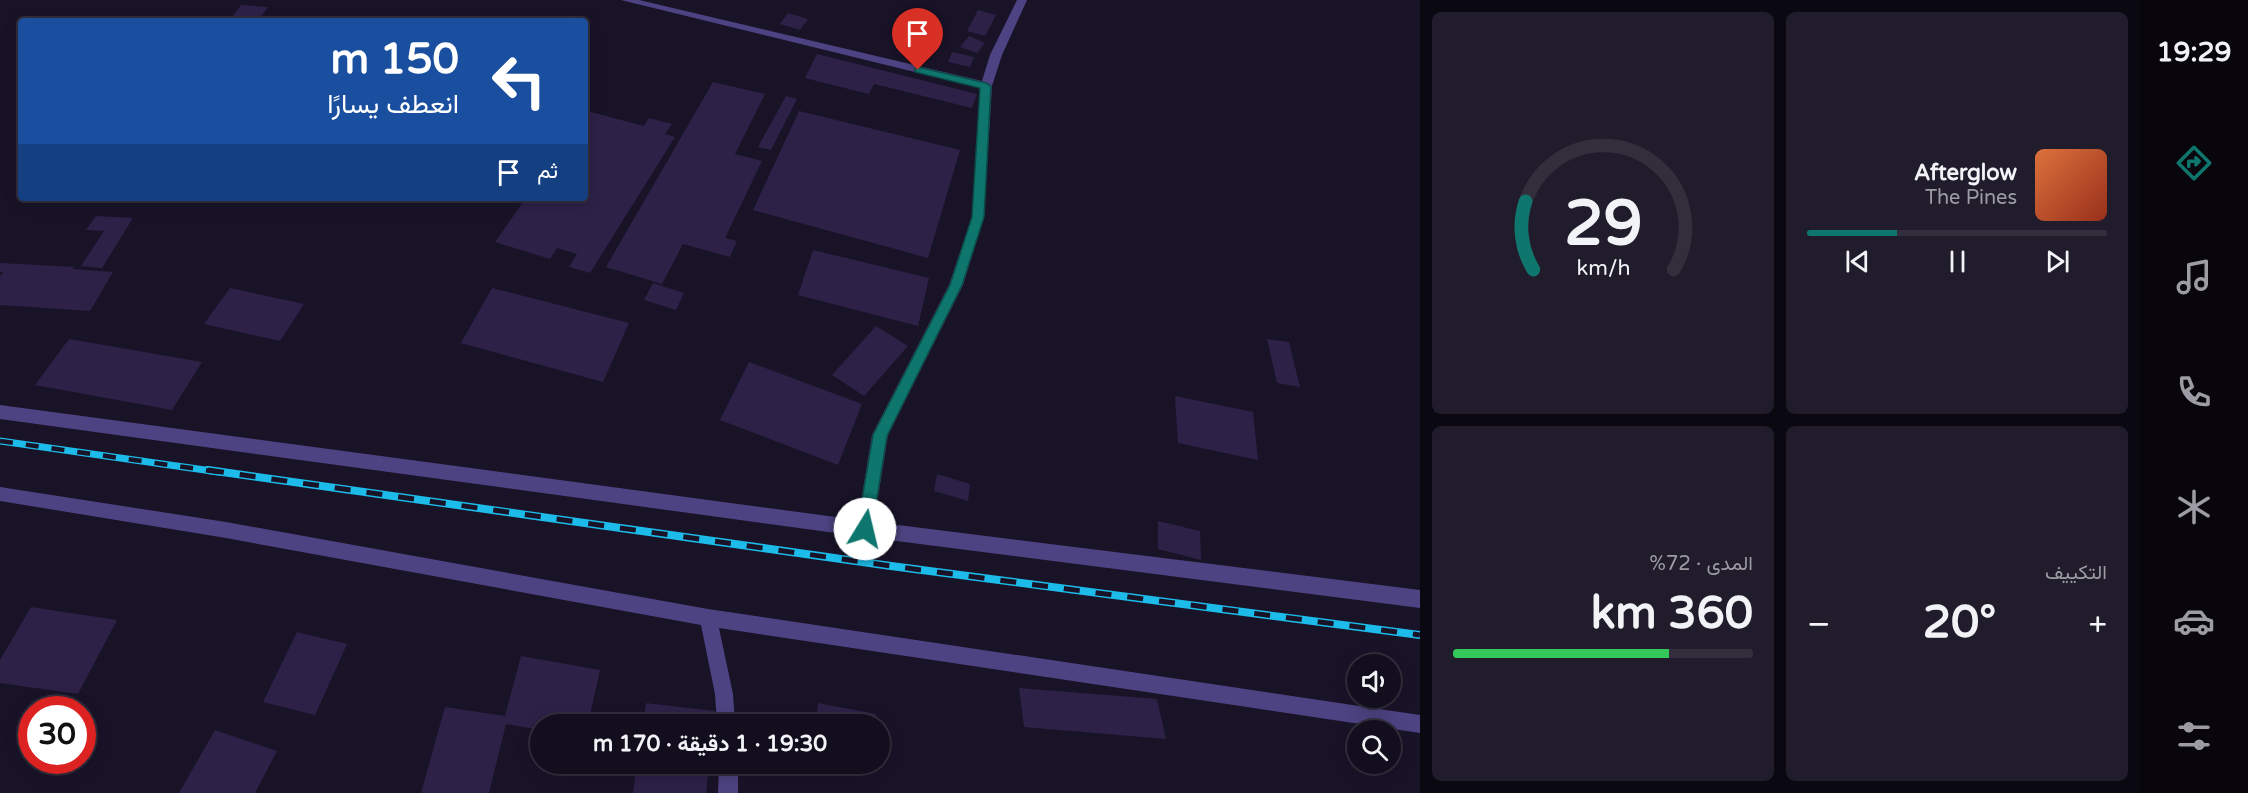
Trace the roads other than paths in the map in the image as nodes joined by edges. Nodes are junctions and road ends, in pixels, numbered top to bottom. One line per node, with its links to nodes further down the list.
1 (626, 0): 3 (street)
2 (1022, 0): 3 (street)
3 (986, 86): 6 (street)
4 (0, 412): 6 (street)
5 (0, 494): 8 (street)
6 (865, 529): 7 (street)
7 (1420, 599)
8 (708, 618): 9 (street); 10 (street)
9 (725, 714)
10 (1420, 724)
11 (730, 774): 12 (street)
12 (728, 793)

